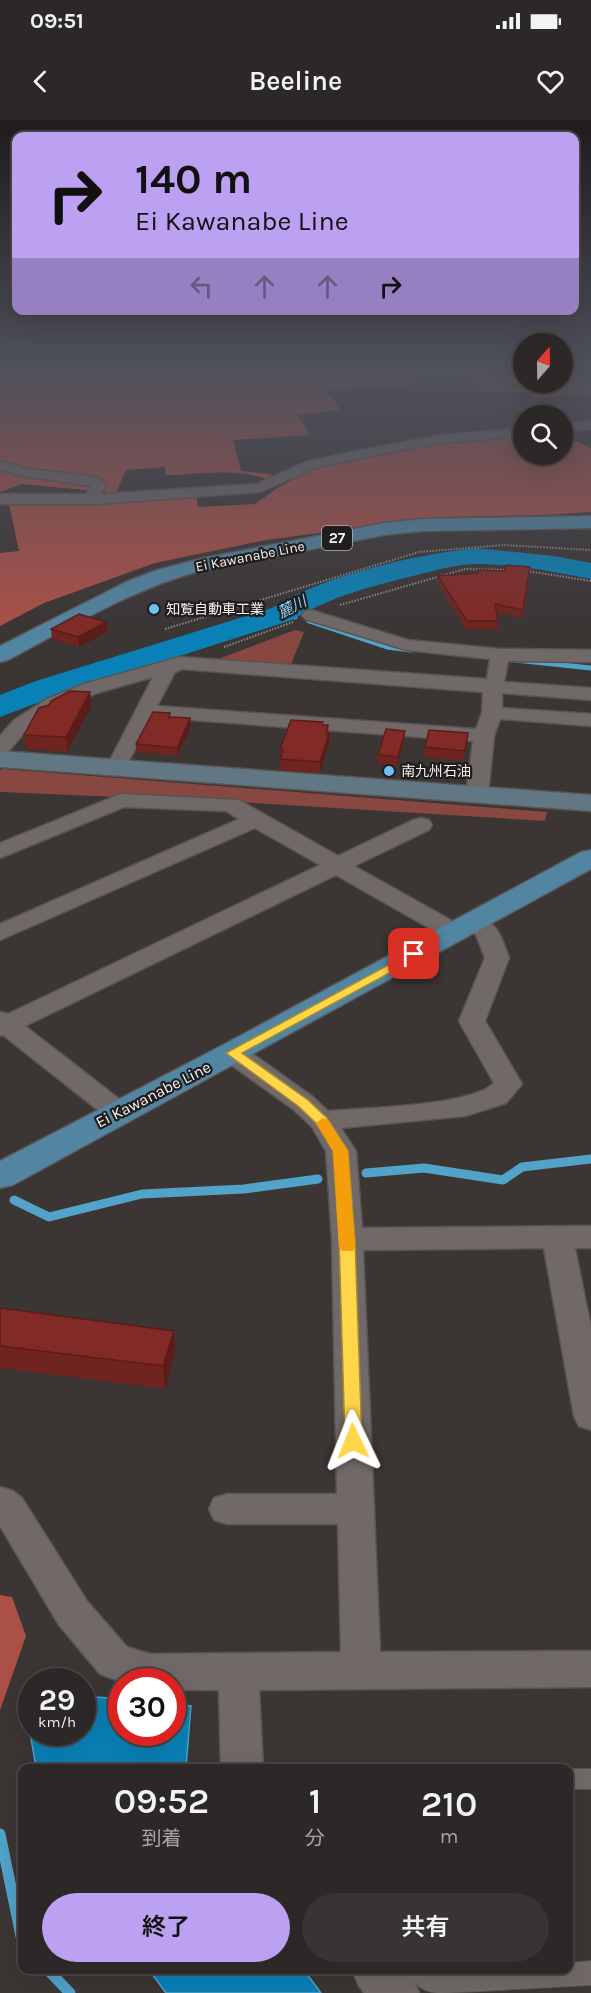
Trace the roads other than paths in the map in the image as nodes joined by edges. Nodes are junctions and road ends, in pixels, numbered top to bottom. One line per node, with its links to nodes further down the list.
1 (360, 454): 4 (street)
2 (0, 465): 4 (street)
3 (0, 498): 4 (street)
4 (97, 499)
5 (591, 522): 7 (main road, Ei Kawanabe Line / 27)
6 (311, 615): 8 (street)
7 (0, 655)
8 (500, 655): 9 (street); 11 (street)
9 (591, 656)
10 (173, 665): 11 (street); 13 (street); 17 (street)
11 (493, 686): 12 (street); 14 (street)
12 (591, 694)
13 (146, 711): 16 (street); 19 (street)
14 (492, 713): 15 (street); 16 (street)
15 (591, 720)
16 (484, 736): 20 (street)
17 (0, 748)
18 (0, 759): 19 (street)
19 (116, 768): 20 (street)
20 (477, 795): 21 (street)
21 (591, 803)
22 (254, 820): 24 (street); 26 (street); 28 (street)
23 (422, 825): 26 (street)
24 (0, 850)
25 (591, 858): 27 (main road, Ei Kawanabe Line)
26 (337, 867): 27 (street); 29 (street)
27 (464, 927): 30 (main road, Ei Kawanabe Line); 32 (street)
28 (0, 933)
29 (2, 1024): 31 (street)
30 (233, 1053): 31 (main road, Ei Kawanabe Line); 32 (street)
31 (118, 1112): 33 (main road, Ei Kawanabe Line)
32 (322, 1121): 36 (street)
33 (0, 1176)
34 (591, 1237): 35 (street)
35 (558, 1238): 36 (street); 37 (street)
36 (347, 1239): 40 (street)
37 (591, 1416)
38 (0, 1502): 43 (street)
39 (227, 1509): 40 (street)
40 (356, 1509): 41 (street)
41 (361, 1669): 42 (street); 43 (street)
42 (591, 1669)
43 (238, 1670): 44 (street)
44 (242, 1764)
45 (573, 1779): 46 (lane)
46 (591, 1779)
47 (591, 1973): 49 (lane)
48 (379, 1974): 50 (street)
49 (424, 1974)
50 (396, 1993)

